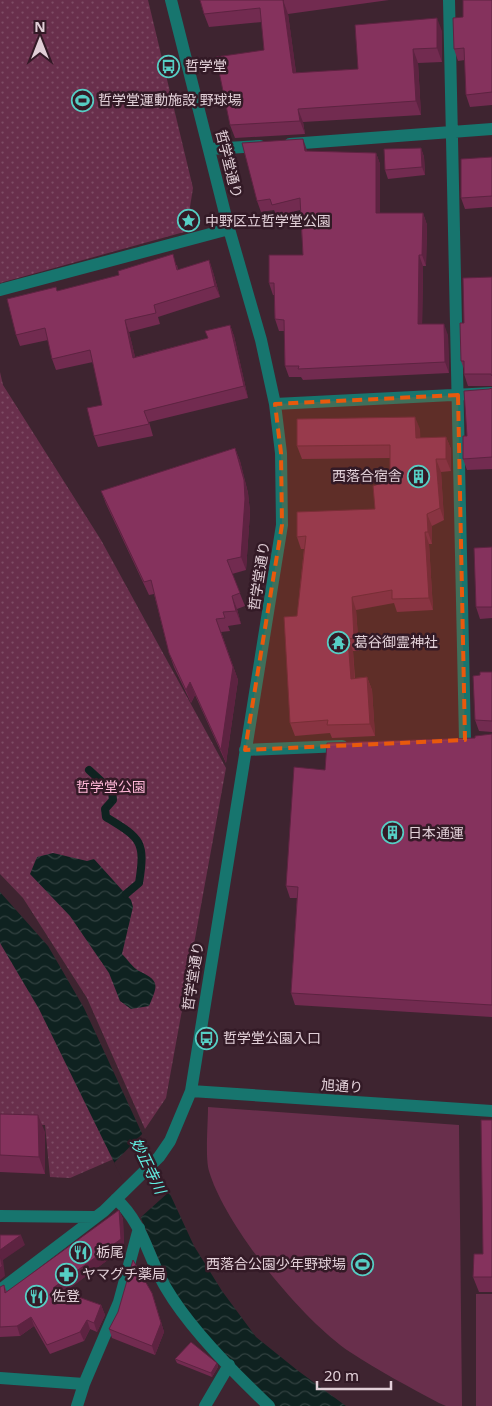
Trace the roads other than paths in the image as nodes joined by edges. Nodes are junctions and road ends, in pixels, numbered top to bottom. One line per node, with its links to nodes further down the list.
1 (171, 0): 5 (street, 哲学堂通り)
2 (449, 0): 4 (street)
3 (492, 129): 4 (street)
4 (452, 132): 5 (street); 9 (street)
5 (210, 149): 6 (street, 哲学堂通り)
6 (229, 229): 7 (street); 10 (street, 哲学堂通り)
7 (0, 290)
8 (492, 393): 9 (street)
9 (458, 395): 10 (street); 11 (street)
10 (275, 404): 13 (street, 哲学堂通り)
11 (464, 740)
12 (358, 745): 13 (street)
13 (245, 750): 14 (street, 哲学堂通り)
14 (191, 1091): 15 (street, 旭通り); 16 (street, 哲学堂通り)
15 (492, 1111)
16 (116, 1199): 18 (street); 19 (street)
17 (0, 1216): 18 (street)
18 (94, 1217): 20 (street)
19 (139, 1228): 21 (street); 23 (street)
20 (0, 1290)
21 (229, 1365): 25 (street); 26 (street)
22 (0, 1378): 23 (street)
23 (84, 1384): 24 (street)
24 (77, 1406)
25 (204, 1406)
26 (269, 1406)

